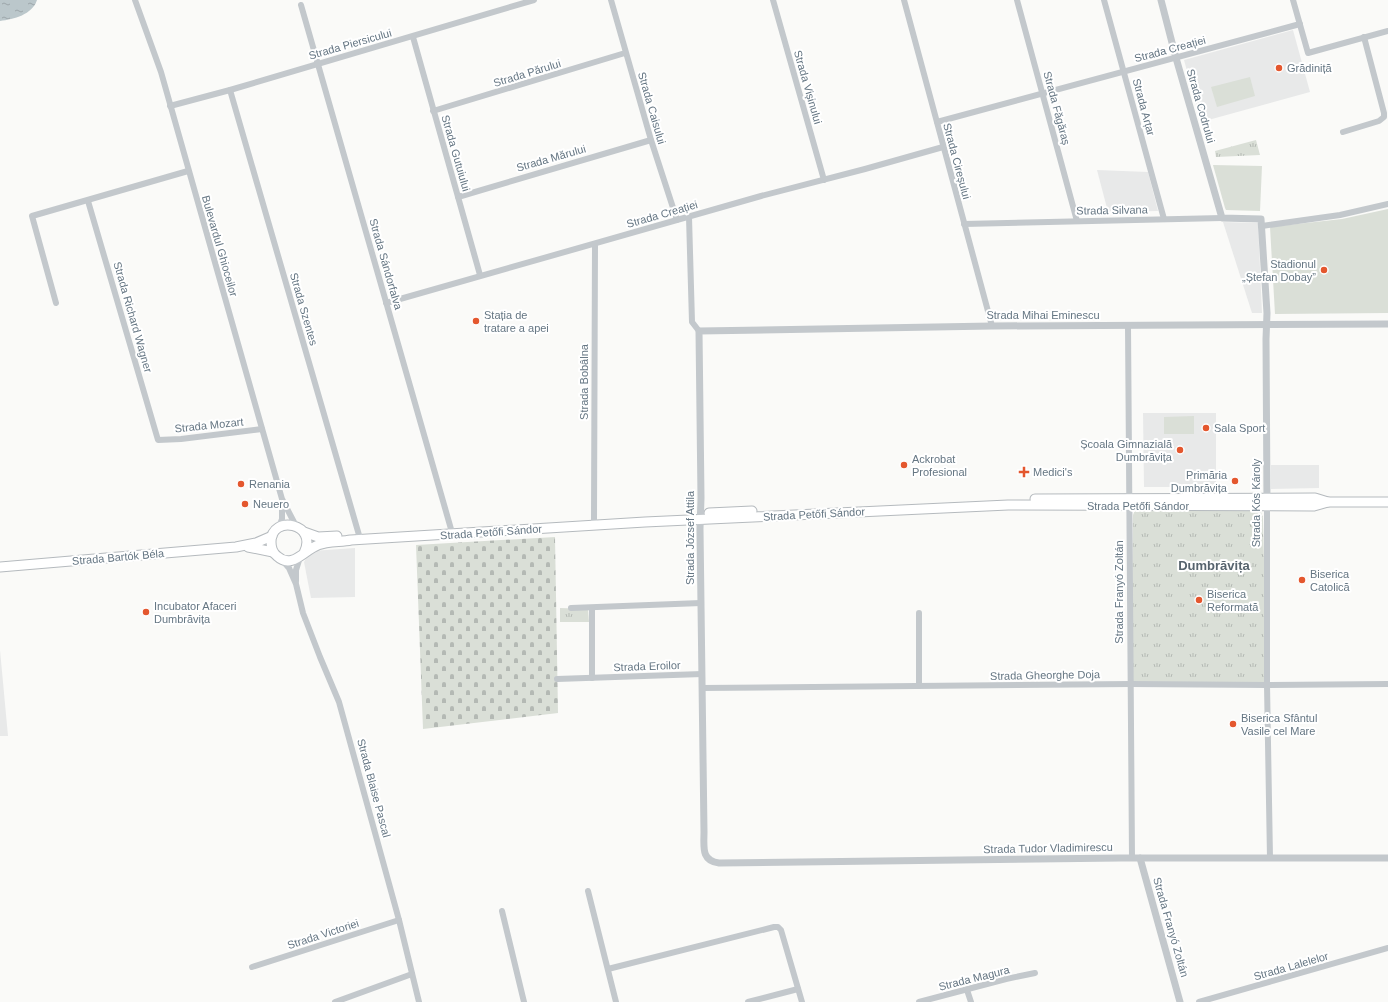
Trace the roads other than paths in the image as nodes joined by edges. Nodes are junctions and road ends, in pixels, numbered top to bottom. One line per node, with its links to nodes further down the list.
1 (135, 0): 21 (street, Bulevardul Ghioceilor)
2 (534, 0): 13 (street, Strada Piersicului)
3 (611, 0): 15 (street, Strada Caisului)
4 (773, 0): 28 (street, Strada Vișinului)
5 (904, 0): 23 (street, Strada Cireșului)
6 (1017, 0): 20 (street, Strada Făgăraș)
7 (1104, 0): 18 (street, Strada Arțar)
8 (1161, 0): 16 (street, Strada Codrului)
9 (1293, 0): 11 (street)
10 (301, 5): 17 (street, Strada Sándorfalva)
11 (1300, 24): 14 (street); 16 (street, Strada Creației)
12 (1388, 31): 14 (street)
13 (413, 37): 17 (street, Strada Piersicului); 22 (street, Strada Gutuiului)
14 (1364, 37): 24 (street)
15 (626, 53): 22 (street, Strada Părului); 25 (street, Strada Caisului)
16 (1176, 58): 18 (street, Strada Creației); 33 (street, Strada Codrului)
17 (318, 64): 19 (street, Strada Piersicului); 42 (street, Strada Sándorfalva)
18 (1124, 72): 20 (street, Strada Creației); 34 (street, Strada Arțar)
19 (230, 90): 21 (street, Strada Piersicului); 59 (street, Strada Szentes)
20 (1043, 93): 23 (street, Strada Creației); 36 (street, Strada Făgăraș)
21 (170, 106): 27 (street, Bulevardul Ghioceilor)
22 (433, 111): 29 (street, Strada Gutuiului)
23 (937, 122): 26 (street, Strada Cireșului)
24 (1343, 132)
25 (651, 140): 29 (street, Strada Mărului); 35 (street, Strada Caisului)
26 (943, 147): 28 (street, Strada Creației); 38 (street, Strada Cireșului)
27 (188, 171): 30 (street); 48 (street, Bulevardul Ghioceilor)
28 (824, 180): 32 (street, Strada Creației)
29 (458, 196): 40 (street, Strada Gutuiului)
30 (88, 200): 41 (street); 49 (street, Strada Richard Wagner)
31 (1388, 204): 37 (street, Strada Silvana)
32 (689, 217): 35 (street, Strada Creației); 47 (street, Strada József Attila)
33 (1222, 218): 34 (street, Strada Silvana); 37 (street, Strada Silvana)
34 (1164, 219): 36 (street, Strada Silvana)
35 (676, 220): 39 (street, Strada Creației)
36 (1077, 221): 38 (street, Strada Silvana)
37 (1261, 222): 44 (street, Strada Kós Károly)
38 (964, 224): 45 (street, Strada Cireșului)
39 (595, 244): 40 (street, Strada Creației); 55 (street, Strada Bobâlna)
40 (480, 275): 42 (street, Strada Creației)
41 (56, 303)
42 (386, 303): 58 (street, Strada Sándorfalva)
43 (1388, 324): 44 (street, Strada Mihai Eminescu)
44 (1266, 325): 46 (street, Strada Mihai Eminescu); 52 (street, Strada Kós Károly)
45 (992, 326): 46 (street, Strada Mihai Eminescu); 47 (street, Strada Mihai Eminescu)
46 (1128, 326): 51 (street, Strada Franyó Zoltán)
47 (699, 331): 54 (street, Strada József Attila)
48 (262, 429): 49 (street, Strada Mozart); 50 (street, Bulevardul Ghioceilor)
49 (158, 440)
50 (282, 499): 56 (street, Bulevardul Ghioceilor); 57 (street, Bulevardul Ghioceilor)
51 (1130, 502): 52 (main road, Strada Petőfi Sándor); 54 (main road, Strada Petőfi Sándor); 74 (street, Strada Franyó Zoltán)
52 (1267, 502): 53 (main road, Strada Petőfi Sándor); 76 (street, Strada Kós Károly)
53 (1388, 502)
54 (700, 517): 55 (main road, Strada Petőfi Sándor); 63 (main road, Strada Petőfi Sándor); 67 (street, Strada József Attila)
55 (594, 520): 58 (main road, Strada Petőfi Sándor)
56 (279, 527): 57 (main road); 60 (main road)
57 (300, 529): 59 (main road, Strada Petőfi Sándor); 63 (main road)
58 (451, 529): 59 (main road, Strada Petőfi Sándor)
59 (359, 534)
60 (272, 536): 61 (main road, Strada Bartók Béla); 62 (main road)
61 (236, 547): 62 (main road, Strada Bartók Béla); 65 (main road, Strada Bartók Béla)
62 (273, 552): 64 (main road)
63 (302, 555): 64 (main road); 66 (street, Strada Blaise Pascal)
64 (281, 559): 66 (street, Strada Blaise Pascal)
65 (0, 568)
66 (296, 584): 85 (street, Strada Blaise Pascal)
67 (701, 603): 69 (street); 71 (street, Strada József Attila)
68 (571, 608): 69 (street)
69 (592, 608): 72 (street)
70 (919, 613): 77 (street)
71 (702, 674): 72 (street, Strada Eroilor); 78 (street, Strada József Attila)
72 (592, 678): 73 (street, Strada Eroilor)
73 (557, 679)
74 (1131, 684): 76 (street, Strada Gheorghe Doja); 77 (street, Strada Gheorghe Doja); 79 (street, Strada Franyó Zoltán)
75 (1388, 684): 76 (street, Strada Gheorghe Doja)
76 (1267, 685): 80 (street, Strada Kós Károly)
77 (919, 686): 78 (street, Strada Gheorghe Doja)
78 (702, 688): 82 (street, Strada József Attila)
79 (1136, 858): 80 (street, Strada Tudor Vladimirescu); 82 (street, Strada Tudor Vladimirescu); 102 (street, Strada Franyó Zoltán)
80 (1270, 858): 81 (street, Strada Tudor Vladimirescu)
81 (1388, 858)
82 (709, 860)
83 (588, 891): 88 (street)
84 (502, 911): 96 (street)
85 (399, 920): 87 (street, Strada Victoriei); 90 (street, Strada Blaise Pascal)
86 (1388, 948): 103 (street, Strada Lalelelor)
87 (252, 967)
88 (608, 969): 91 (street); 97 (street)
89 (1035, 973): 92 (street, Strada Magura)
90 (412, 974): 93 (street); 95 (street, Strada Blaise Pascal)
91 (798, 989): 98 (street); 99 (street)
92 (967, 990): 100 (street, Strada Magura); 101 (street)
93 (349, 1000): 94 (street)
94 (335, 1002)
95 (419, 1002)
96 (524, 1002)
97 (616, 1002)
98 (748, 1002)
99 (802, 1002)
100 (918, 1002)
101 (971, 1002)
102 (1180, 1002)
103 (1199, 1002)

